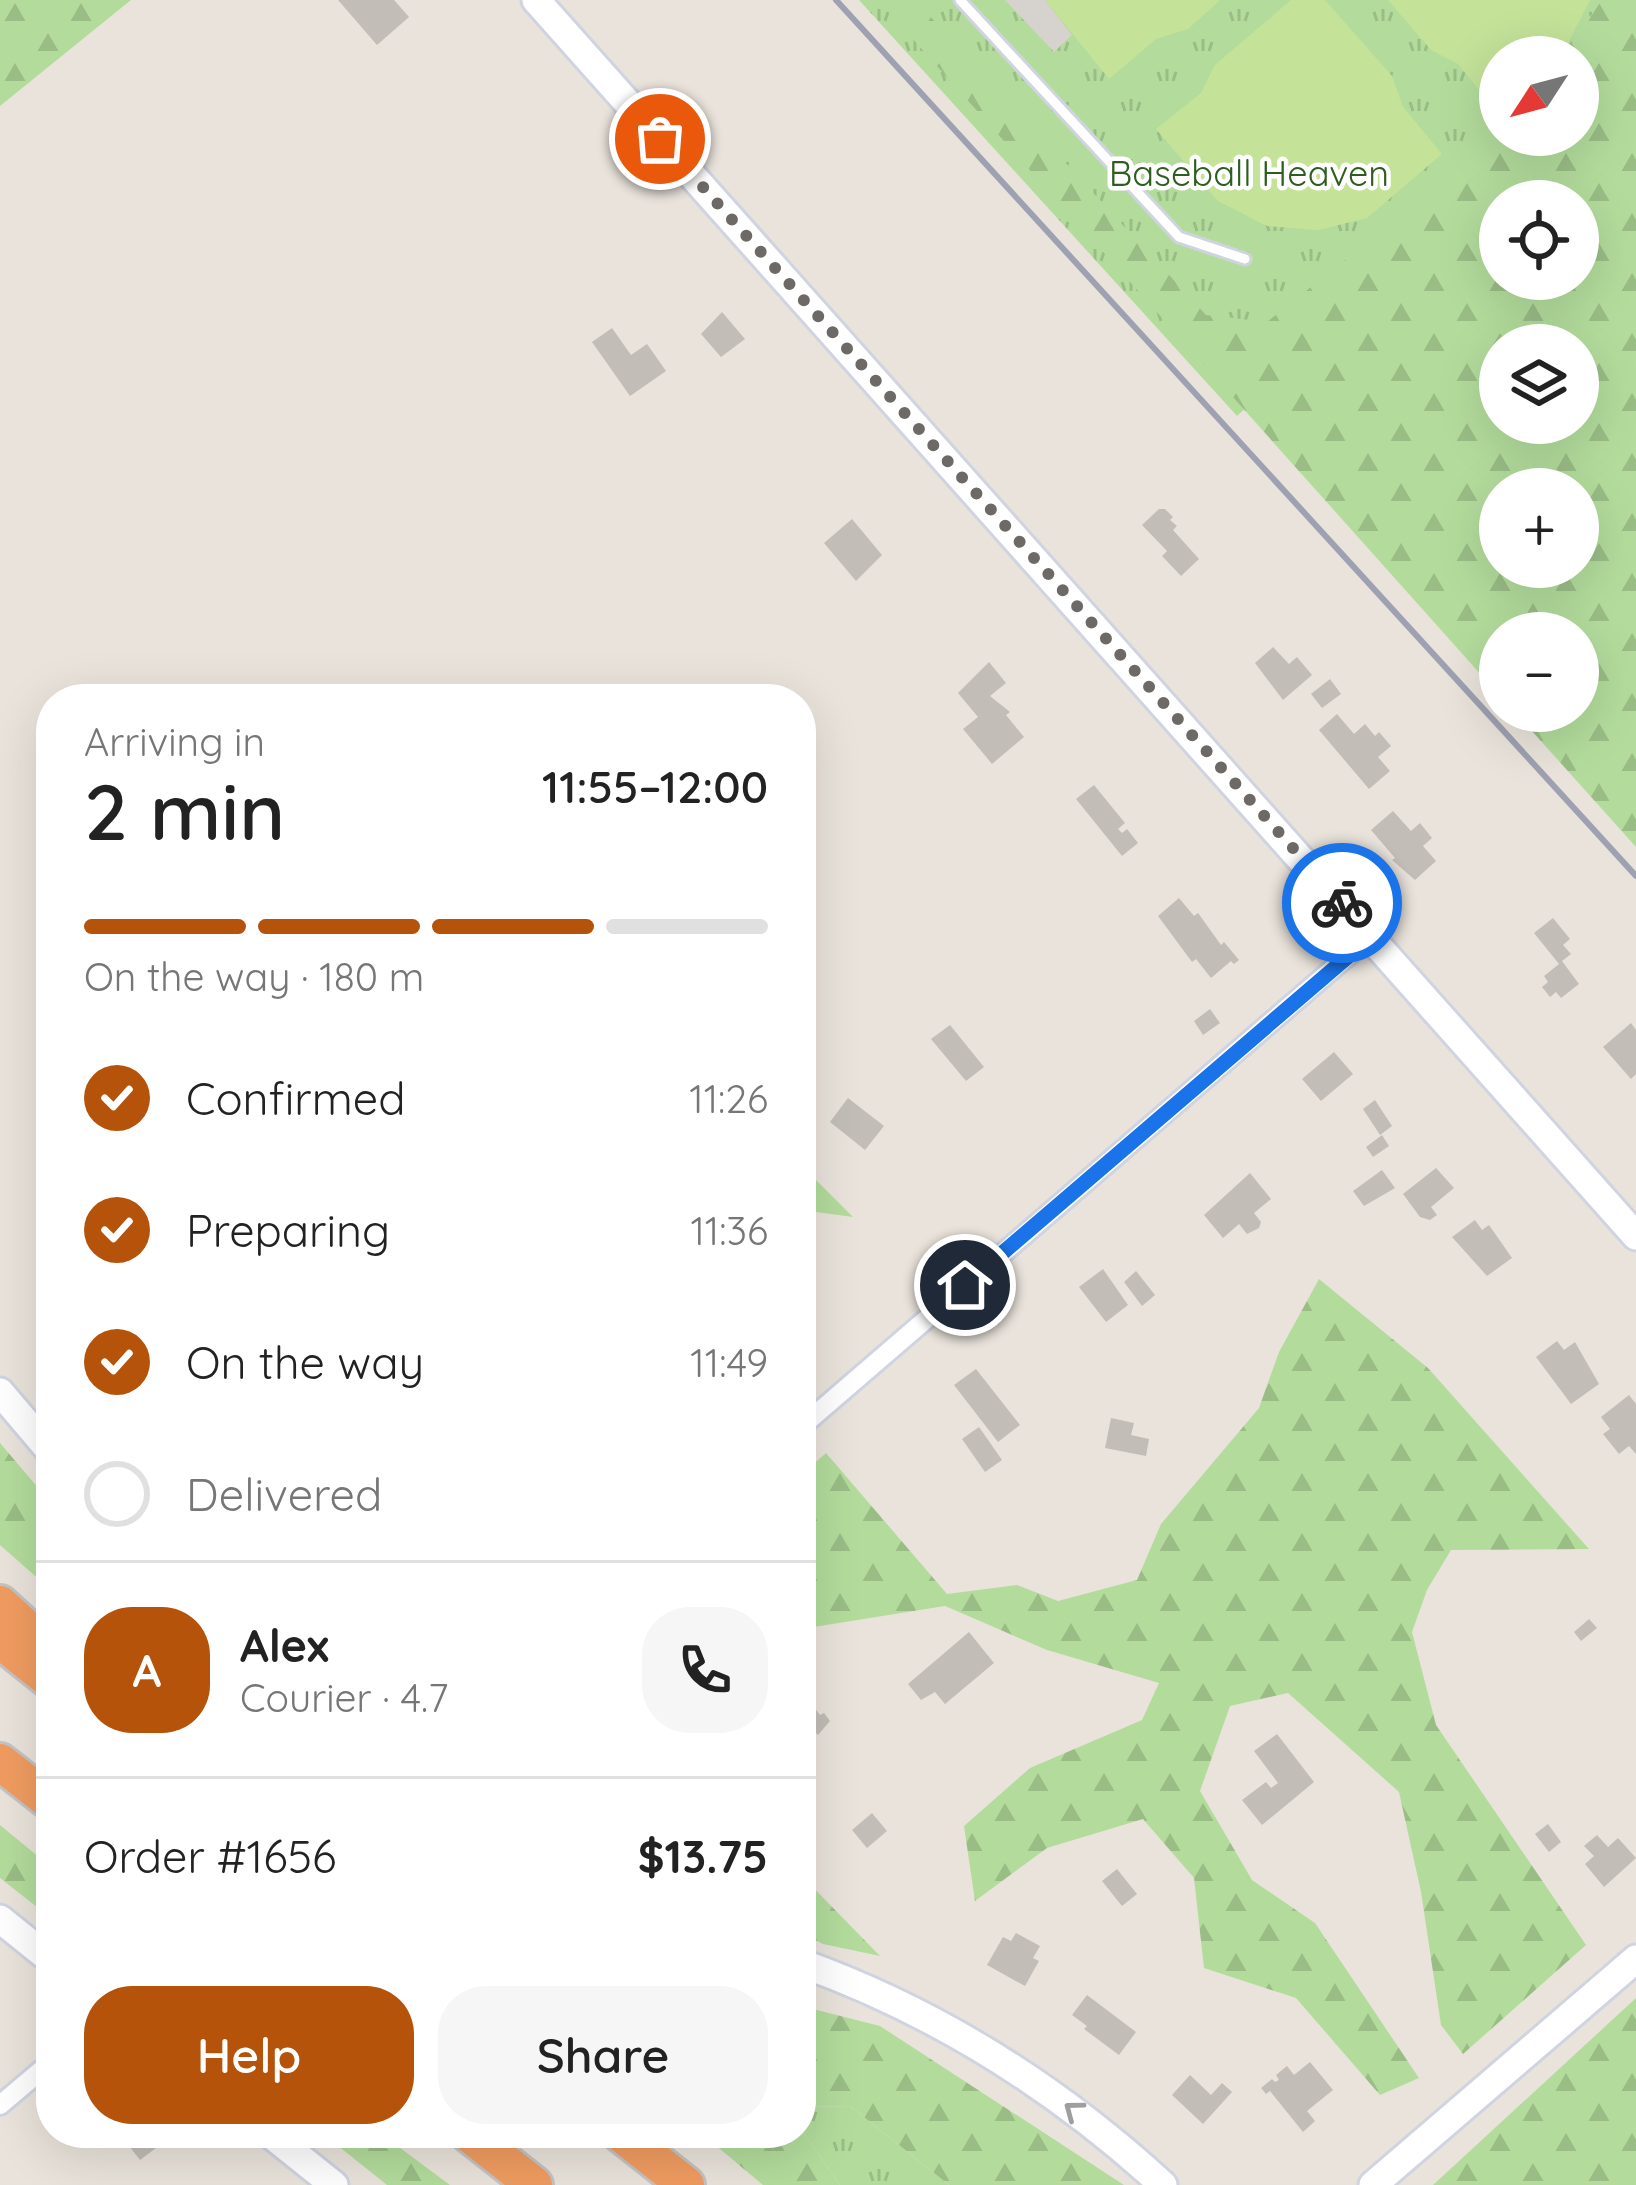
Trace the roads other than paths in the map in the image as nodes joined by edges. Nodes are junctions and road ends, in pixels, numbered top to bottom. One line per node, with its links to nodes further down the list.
1 (536, 0): 4 (street)
2 (960, 0): 3 (lane)
3 (1245, 259)
4 (1372, 936): 5 (street); 7 (street)
5 (1636, 1236)
6 (0, 1392): 8 (street)
7 (816, 1414)
8 (36, 1434)
9 (0, 1604): 10 (highway)
10 (36, 1637)
11 (0, 1640): 12 (highway)
12 (36, 1669)
13 (0, 1762): 14 (highway)
14 (36, 1790)
15 (0, 1919): 16 (street)
16 (36, 1948)
17 (1636, 1959): 28 (street)
18 (816, 1969): 27 (street, one-way to 18)
19 (36, 2075): 20 (street)
20 (0, 2105)
21 (288, 2148): 24 (street)
22 (487, 2148): 25 (highway)
23 (639, 2148): 26 (highway)
24 (334, 2185)
25 (534, 2185)
26 (686, 2185)
27 (1162, 2185)
28 (1372, 2185)

